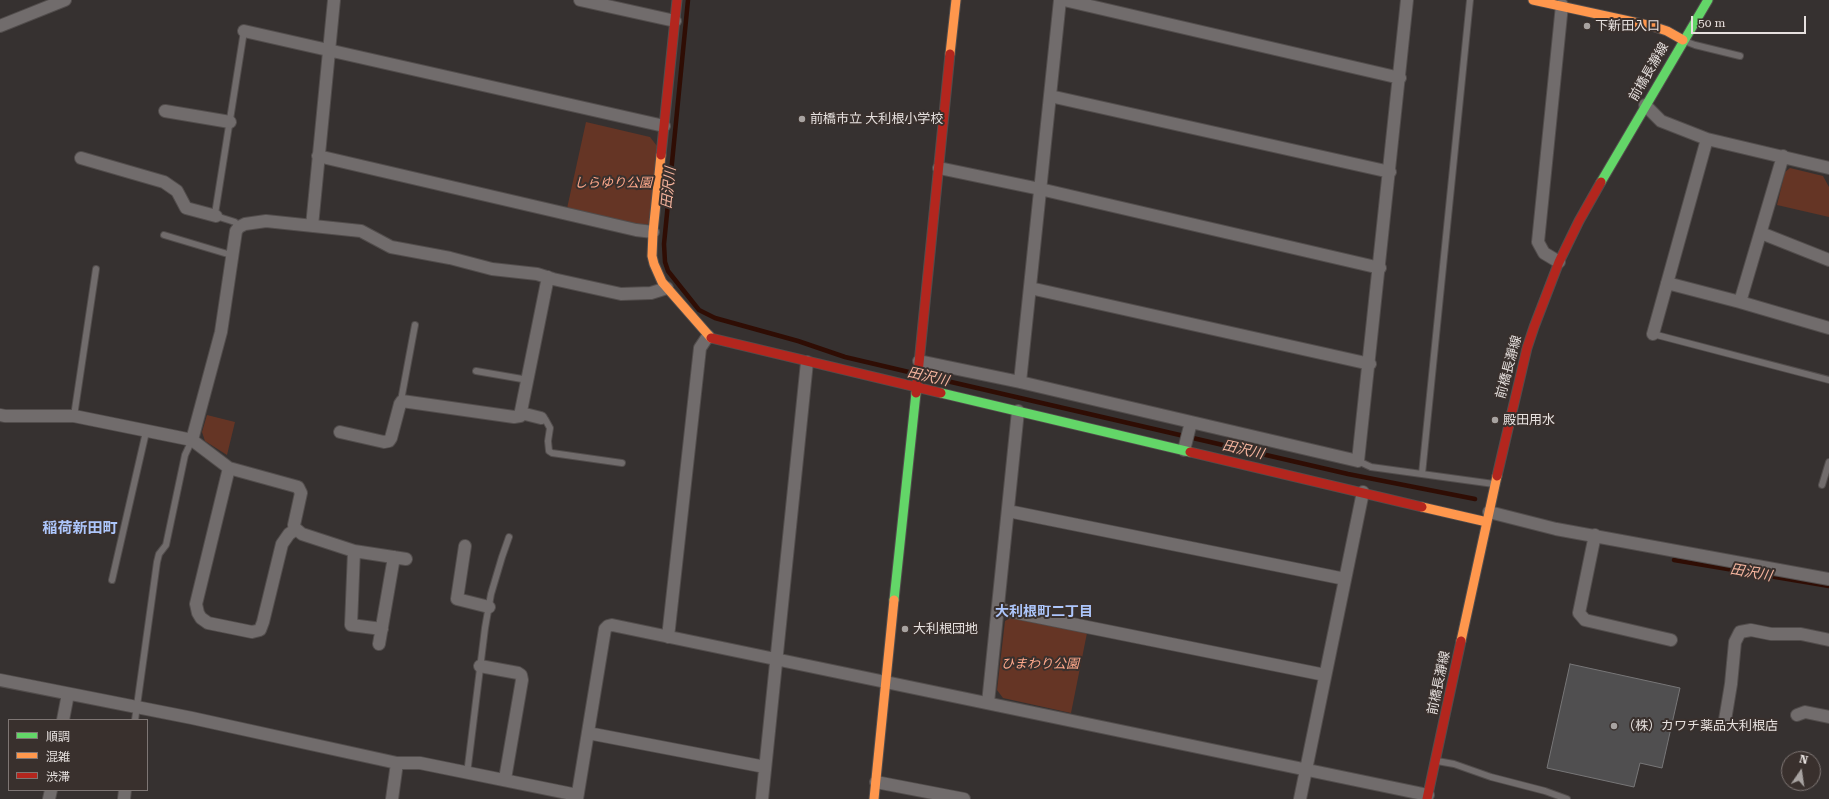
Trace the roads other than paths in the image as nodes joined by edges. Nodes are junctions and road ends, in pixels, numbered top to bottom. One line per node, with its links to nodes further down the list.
1 (65, 0): 14 (street)
2 (334, 0): 17 (street)
3 (580, 0): 13 (street)
4 (677, 0): 13 (street)
5 (956, 0): 29 (street)
6 (1060, 0): 20 (street)
7 (1064, 0): 19 (street)
8 (1407, 0): 19 (street)
9 (1470, 0): 76 (lane)
10 (1533, 0): 12 (street)
11 (1708, 0): 16 (street, 前橋長瀞線)
12 (1562, 5): 16 (street); 41 (street)
13 (675, 21): 24 (street)
14 (0, 26)
15 (244, 31): 17 (street); 23 (lane)
16 (1684, 40): 18 (lane); 21 (street, 前橋長瀞線)
17 (329, 50): 24 (street); 26 (street)
18 (1740, 56)
19 (1400, 78): 31 (street)
20 (1050, 96): 31 (street); 32 (street)
21 (1645, 105): 25 (street); 41 (street, 前橋長瀞線)
22 (165, 111): 23 (street)
23 (230, 122): 33 (lane)
24 (664, 126): 36 (street)
25 (1708, 139): 27 (street); 45 (street)
26 (318, 156): 34 (street); 36 (street)
27 (1783, 156): 30 (street); 37 (street)
28 (82, 158): 33 (street)
29 (939, 168): 32 (street); 53 (street)
30 (1829, 168)
31 (1390, 172): 42 (street)
32 (1040, 190): 42 (street); 47 (street)
33 (216, 216): 35 (lane)
34 (312, 226): 35 (street); 44 (street)
35 (239, 227): 39 (street)
36 (653, 232): 46 (street)
37 (1761, 233): 40 (street); 48 (street)
38 (164, 235): 39 (lane)
39 (231, 255): 70 (street)
40 (1829, 260)
41 (1559, 262): 77 (street, 前橋長瀞線)
42 (1380, 268): 55 (street)
43 (96, 269): 65 (lane)
44 (548, 277): 46 (street); 57 (street)
45 (1667, 283): 48 (street); 51 (street)
46 (667, 288): 52 (street)
47 (1030, 288): 55 (street); 59 (street)
48 (1740, 302): 50 (street)
49 (415, 325): 61 (lane)
50 (1829, 328)
51 (1653, 334): 58 (lane)
52 (708, 336): 54 (street); 93 (street)
53 (919, 361): 59 (street); 60 (street)
54 (807, 362): 60 (street); 97 (street)
55 (1370, 364): 72 (street)
56 (476, 371): 57 (lane)
57 (528, 380): 63 (street)
58 (1829, 380)
59 (1020, 382): 67 (street)
60 (916, 387): 62 (street); 101 (street)
61 (402, 401): 63 (street); 69 (street)
62 (1018, 411): 71 (street); 80 (street)
63 (521, 413): 66 (street)
64 (0, 415): 65 (street)
65 (74, 416): 68 (street)
66 (541, 418): 74 (lane)
67 (1191, 422): 71 (street); 72 (street)
68 (146, 432): 70 (street); 88 (lane)
69 (340, 432)
70 (192, 440): 75 (street); 104 (lane)
71 (1184, 450): 79 (street)
72 (1358, 461): 76 (lane)
73 (1829, 462): 78 (lane)
74 (622, 463)
75 (229, 468): 82 (street); 82 (street)
76 (1422, 474): 77 (lane)
77 (1495, 484): 81 (street, 前橋長瀞線)
78 (1822, 485)
79 (1363, 492): 81 (street); 89 (street)
80 (1008, 511): 89 (street); 91 (street)
81 (1488, 517): 83 (street); 111 (street, 前橋長瀞線)
82 (296, 529): 86 (street)
83 (1595, 535): 87 (street); 94 (street)
84 (509, 537): 90 (lane)
85 (465, 546): 90 (street)
86 (354, 550): 92 (street); 92 (street)
87 (1829, 579)
88 (112, 580)
89 (1345, 580): 99 (street)
90 (489, 607): 98 (lane)
91 (998, 608): 99 (street); 103 (street)
92 (382, 629): 96 (street)
93 (668, 637): 97 (street); 110 (street)
94 (1671, 640)
95 (1829, 640): 109 (street)
96 (379, 644)
97 (776, 659): 101 (street); 113 (street)
98 (480, 666): 115 (lane); 116 (street)
99 (1325, 675): 114 (street)
100 (0, 680): 102 (street)
101 (886, 682): 103 (street); 117 (street)
102 (68, 694): 104 (street); 107 (street)
103 (988, 703): 114 (street)
104 (137, 708): 108 (lane); 112 (street)
105 (1797, 715): 106 (street)
106 (1829, 717)
107 (63, 719)
108 (134, 719)
109 (1725, 720)
110 (588, 733): 113 (street); 119 (street)
111 (1435, 760): 120 (street, 前橋長瀞線); 126 (lane)
112 (397, 763): 115 (street); 121 (street)
113 (765, 767): 122 (street)
114 (1307, 770): 118 (street); 125 (street)
115 (467, 774): 116 (street)
116 (505, 779): 119 (street)
117 (876, 782): 123 (street); 124 (street)
118 (1400, 794): 120 (street)
119 (577, 797)
120 (1427, 797)
121 (392, 799)
122 (762, 799)
123 (874, 799)
124 (964, 799)
125 (1300, 799)
126 (1567, 799)

